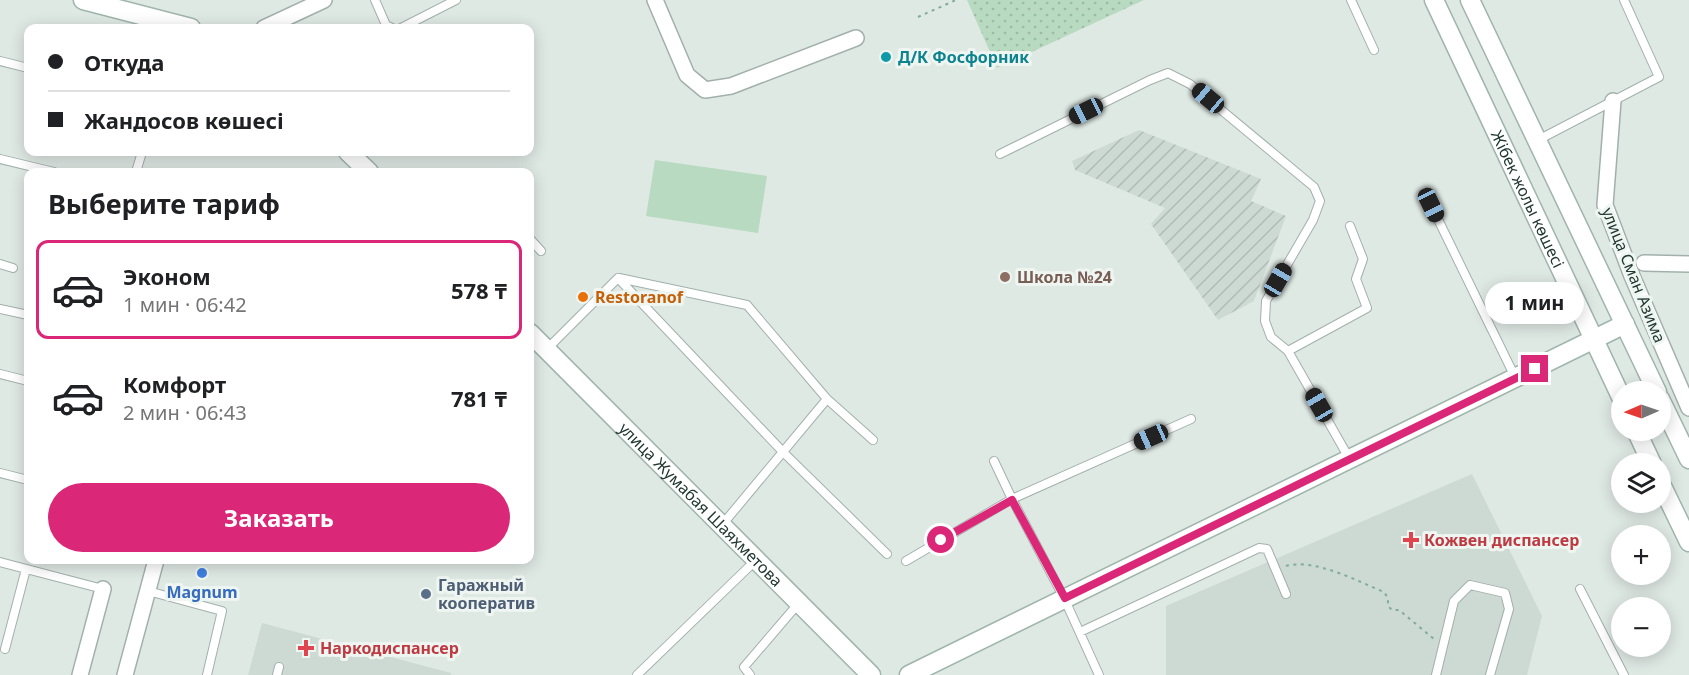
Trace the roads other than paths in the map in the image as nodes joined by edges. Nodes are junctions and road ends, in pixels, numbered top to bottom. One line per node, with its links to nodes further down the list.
1 (83, 0): 10 (street)
2 (324, 0): 11 (street)
3 (375, 0): 12 (lane)
4 (456, 0): 13 (lane)
5 (655, 0): 14 (street)
6 (1351, 0): 15 (lane)
7 (1434, 0): 38 (street, Жібек жолы көшесі)
8 (1470, 0): 19 (street, Жібек жолы көшесі)
9 (1624, 0): 18 (lane)
10 (148, 23)
11 (273, 24)
12 (387, 24)
13 (409, 24)
14 (856, 38)
15 (1374, 50)
16 (0, 61): 17 (lane)
17 (24, 67)
18 (1613, 101): 19 (lane); 47 (street, улица Сман Азима)
19 (1537, 141): 36 (street, Жібек жолы көшесі)
20 (1000, 154): 40 (lane)
21 (352, 156): 24 (street)
22 (0, 159): 23 (lane)
23 (37, 168)
24 (365, 168)
25 (1431, 205): 42 (lane)
26 (1350, 226): 40 (lane)
27 (534, 243): 28 (lane)
28 (541, 251)
29 (1644, 263): 31 (street)
30 (0, 264): 32 (lane)
31 (1689, 264)
32 (13, 268)
33 (618, 278): 39 (lane); 46 (lane); 51 (lane)
34 (0, 309): 35 (lane)
35 (24, 314)
36 (1625, 324): 38 (street); 45 (street, Жібек жолы көшесі)
37 (534, 337): 39 (street, улица Жумабая Шаяхметова)
38 (1594, 339): 42 (street); 44 (street, Жібек жолы көшесі)
39 (546, 350): 59 (street, улица Жумабая Шаяхметова)
40 (1288, 351): 52 (lane)
41 (0, 374): 43 (lane)
42 (1516, 378): 52 (street)
43 (24, 380)
44 (1614, 381)
45 (1652, 381)
46 (827, 399): 50 (lane); 51 (lane)
47 (1689, 408)
48 (1191, 419): 57 (lane)
49 (1671, 422): 53 (street)
50 (873, 440)
51 (783, 452): 59 (lane); 61 (lane)
52 (1350, 459): 71 (street)
53 (1689, 459)
54 (994, 461): 57 (lane)
55 (0, 473): 56 (lane)
56 (24, 479)
57 (1012, 500): 63 (lane); 71 (lane)
58 (1671, 505): 60 (street)
59 (721, 526): 62 (street, улица Жумабая Шаяхметова)
60 (1689, 542)
61 (887, 554)
62 (755, 561): 72 (street, улица Жумабая Шаяхметова); 78 (lane)
63 (906, 561)
64 (0, 562): 66 (lane)
65 (155, 564): 69 (street)
66 (26, 568): 67 (lane); 74 (lane)
67 (103, 589): 75 (street)
68 (1580, 589): 85 (lane)
69 (148, 591): 76 (street); 77 (lane)
70 (1286, 594): 73 (lane)
71 (1065, 598): 73 (lane); 81 (street)
72 (798, 604): 79 (lane); 80 (street, улица Жумабая Шаяхметова)
73 (1080, 632): 82 (lane)
74 (5, 650)
75 (80, 675)
76 (125, 675)
77 (207, 675)
78 (637, 675)
79 (750, 675)
80 (871, 675)
81 (909, 675)
82 (1099, 675)
83 (1436, 675): 84 (lane)
84 (1490, 675)
85 (1624, 675)

